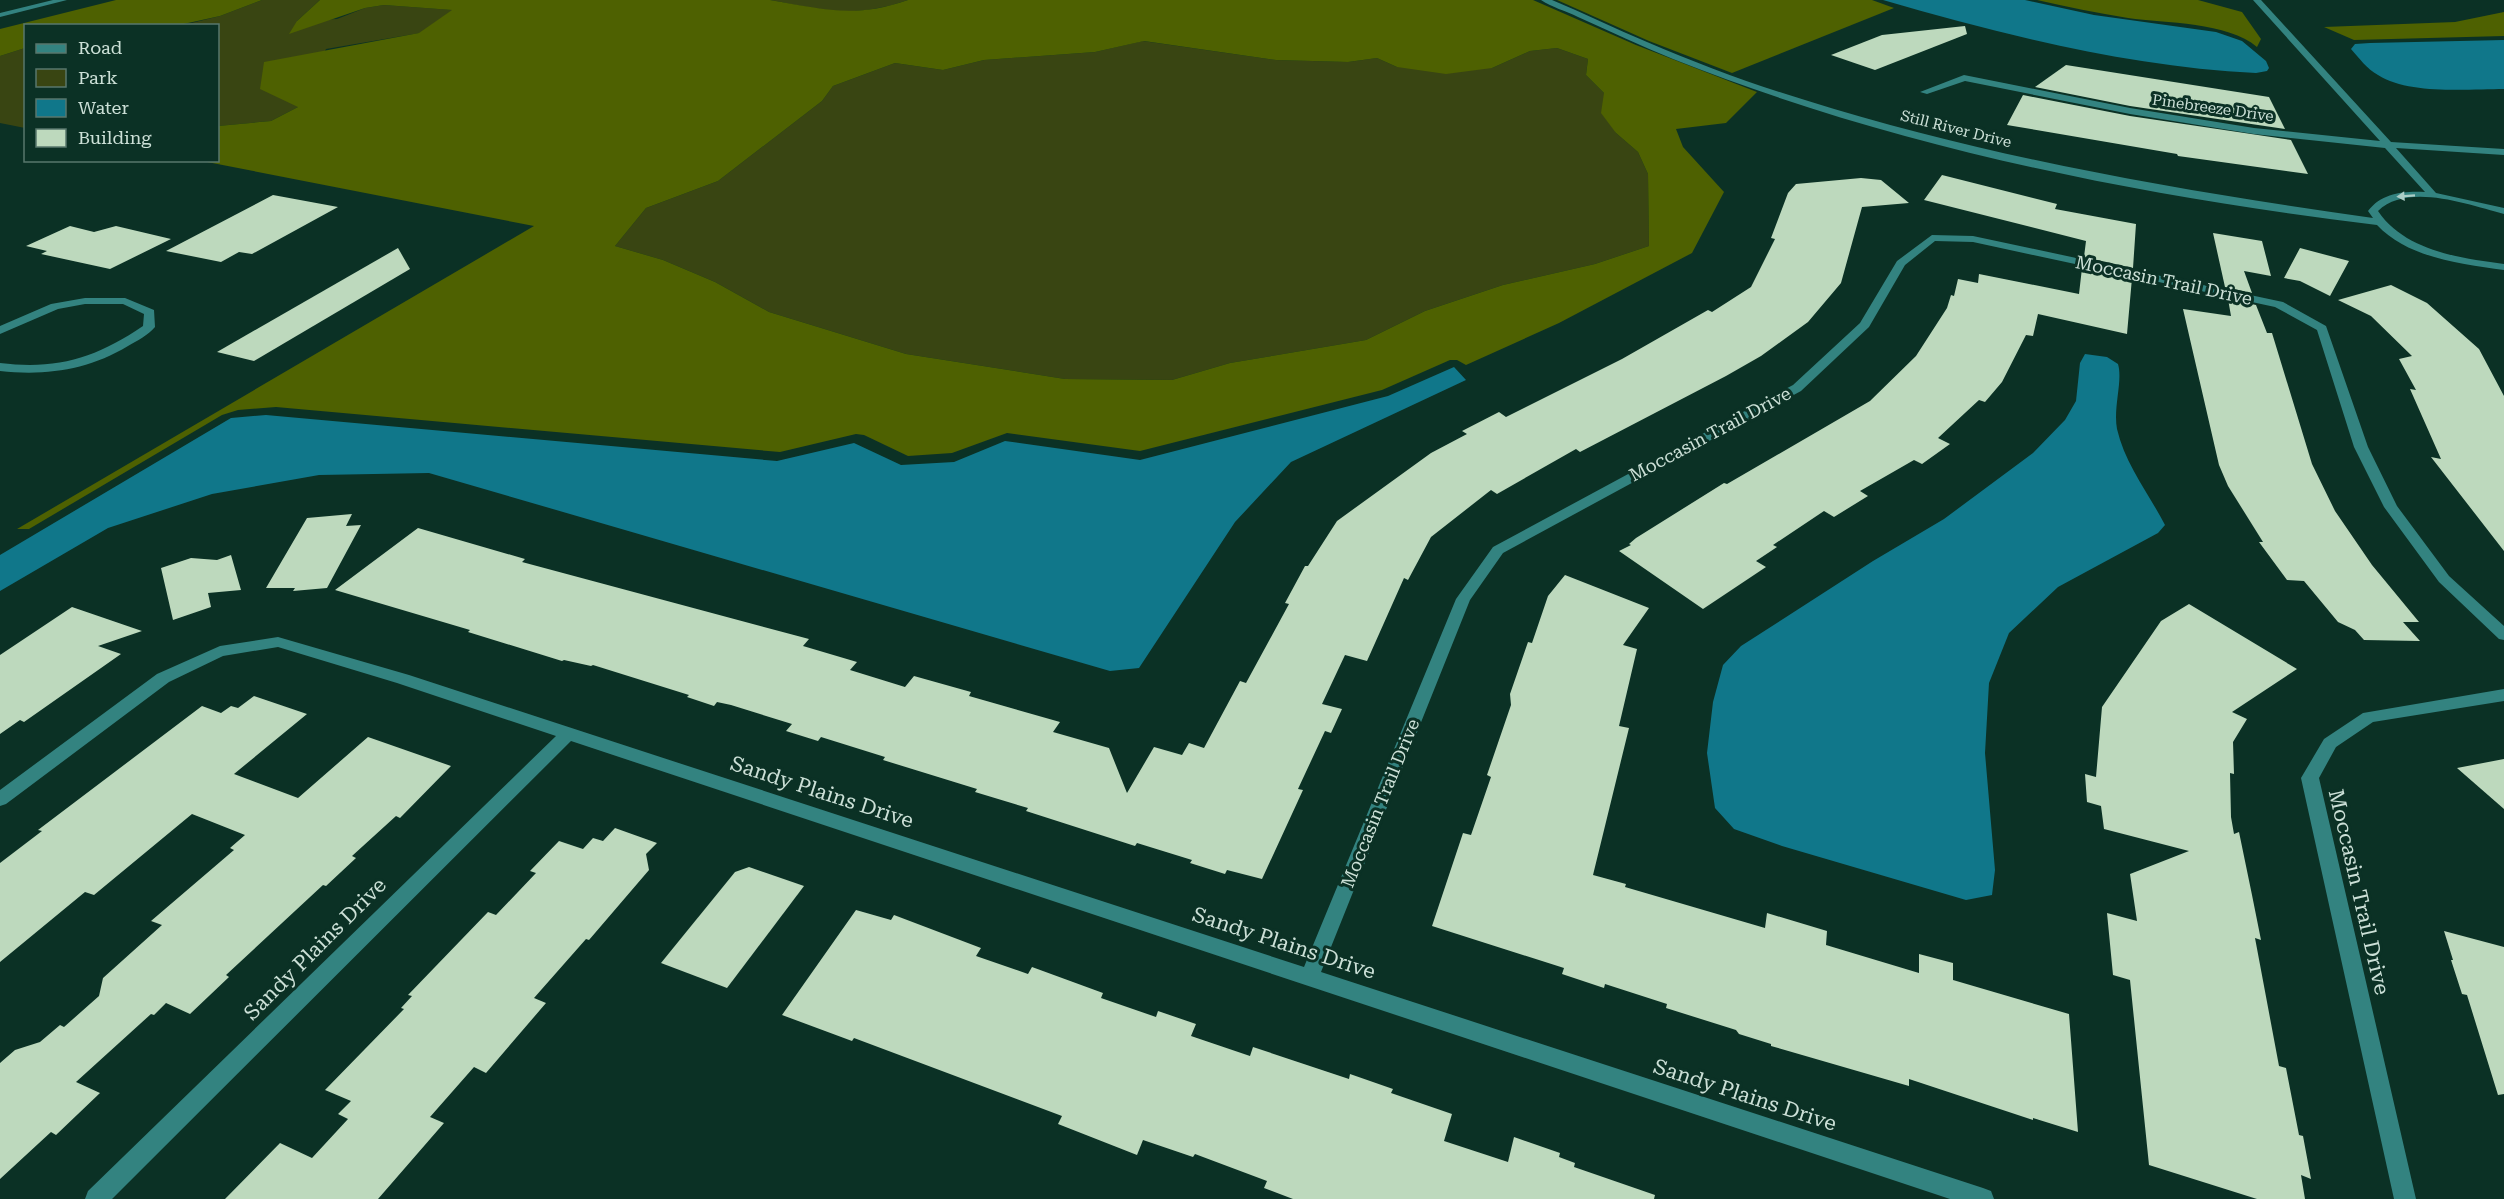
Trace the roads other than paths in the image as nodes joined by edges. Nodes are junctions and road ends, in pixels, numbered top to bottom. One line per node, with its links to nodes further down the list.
1 (27, 0): 5 (street)
2 (63, 0): 6 (street)
3 (1545, 0): 12 (street, Still River Drive)
4 (2257, 0): 8 (street)
5 (0, 6)
6 (0, 15)
7 (1924, 92): 8 (street, Pinebreeze Drive)
8 (2387, 145): 9 (street, Pinebreeze Drive); 10 (street)
9 (2504, 152)
10 (2434, 196): 11 (street); 12 (street, one-way to 12)
11 (2504, 212)
12 (2378, 222): 13 (street)
13 (2504, 267)
14 (0, 330): 15 (street)
15 (0, 367)
16 (2504, 634): 20 (street, Moccasin Trail Drive)
17 (2504, 695): 23 (street, Moccasin Trail Drive)
18 (568, 734): 19 (street, Sandy Plains Drive); 20 (street, Sandy Plains Drive); 21 (street, Sandy Plains Drive)
19 (0, 799)
20 (1309, 977): 22 (street, Sandy Plains Drive)
21 (96, 1199)
22 (1983, 1199)
23 (2405, 1199)

